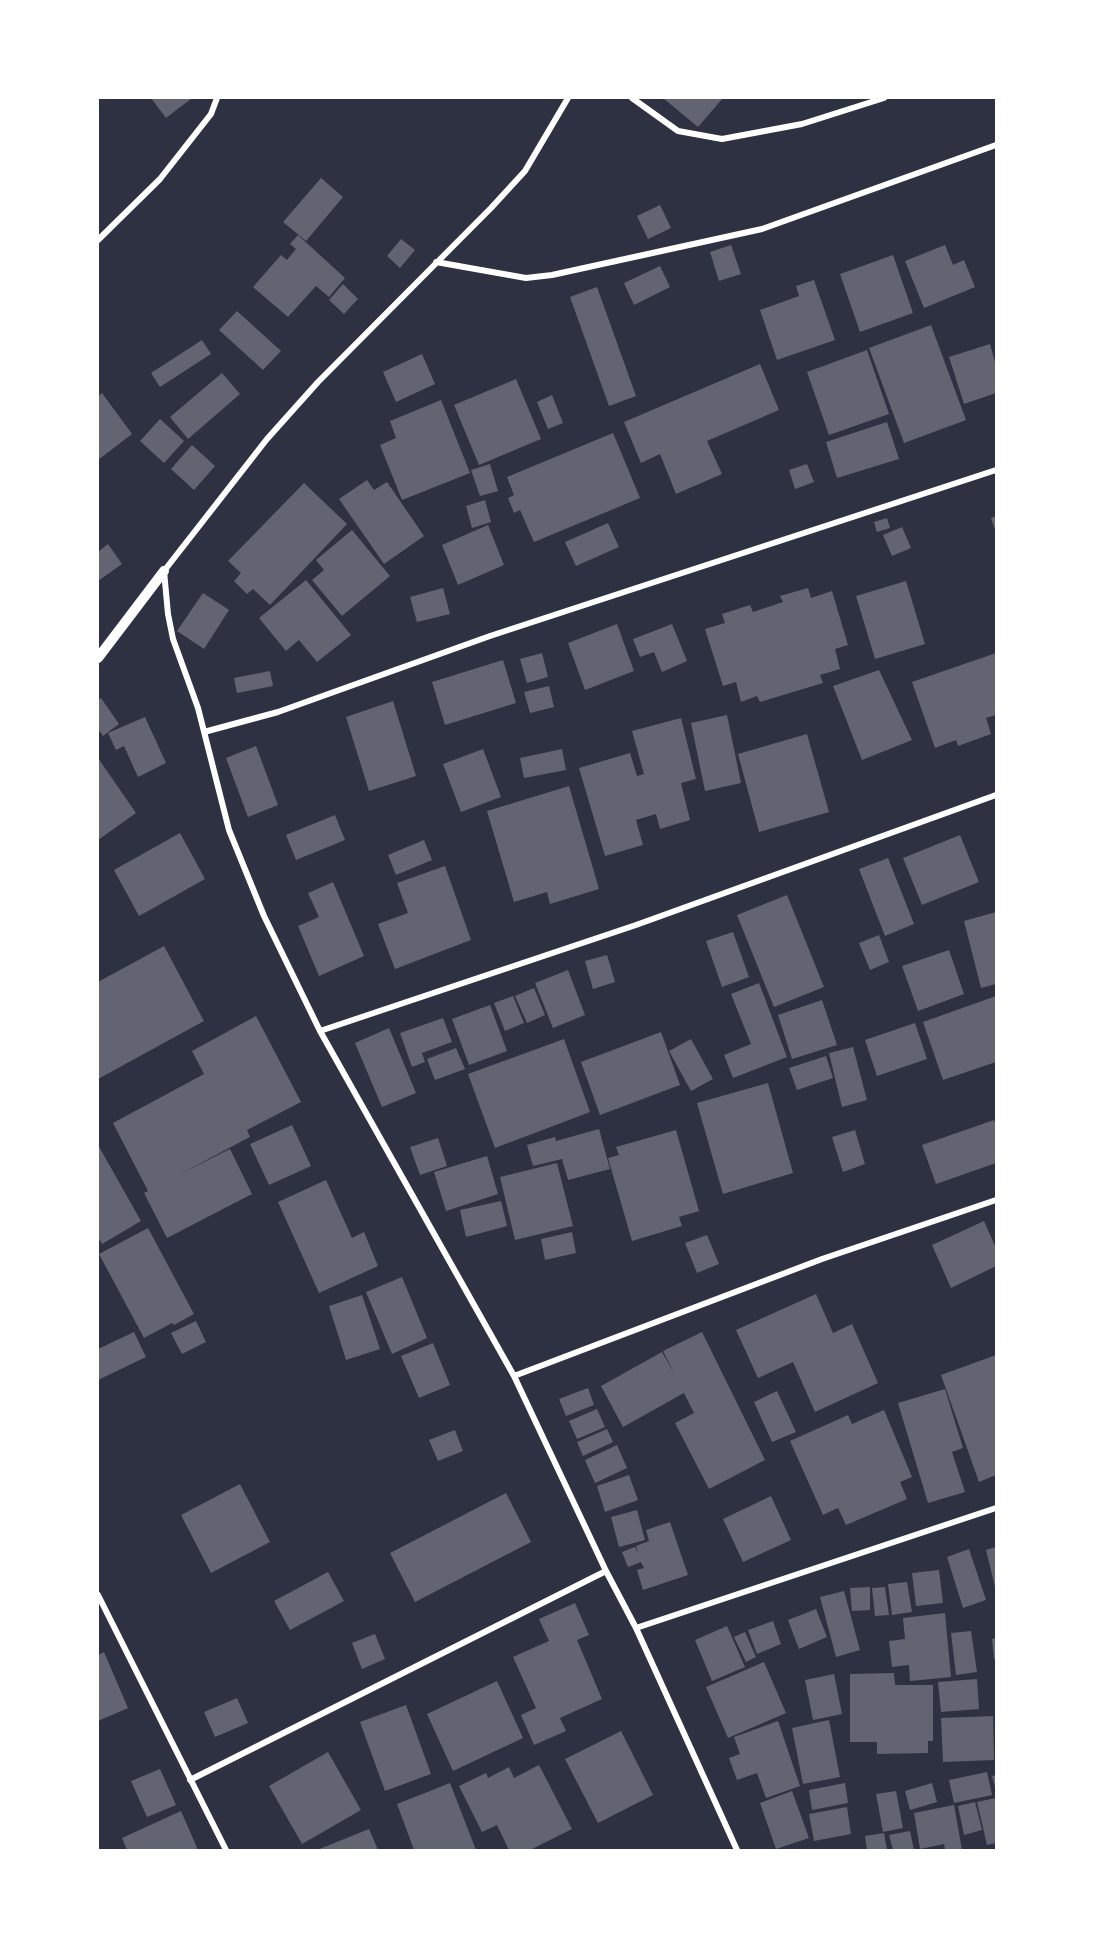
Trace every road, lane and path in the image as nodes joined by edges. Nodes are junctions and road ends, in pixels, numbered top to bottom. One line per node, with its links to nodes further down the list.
1 (218, 98): 6 (street)
2 (568, 98): 7 (street)
3 (632, 98): 4 (street)
4 (884, 98)
5 (996, 145): 7 (street)
6 (98, 240)
7 (436, 262): 9 (street)
8 (996, 470): 11 (street)
9 (164, 572): 10 (street); 11 (street)
10 (98, 658)
11 (204, 732): 13 (street)
12 (996, 795): 13 (street)
13 (320, 1030): 15 (street)
14 (996, 1200): 15 (street)
15 (514, 1376): 17 (street)
16 (996, 1508): 19 (street)
17 (606, 1571): 19 (street); 20 (street)
18 (98, 1595): 20 (street)
19 (636, 1628): 22 (street)
20 (190, 1780): 21 (street)
21 (226, 1851)
22 (737, 1851)

